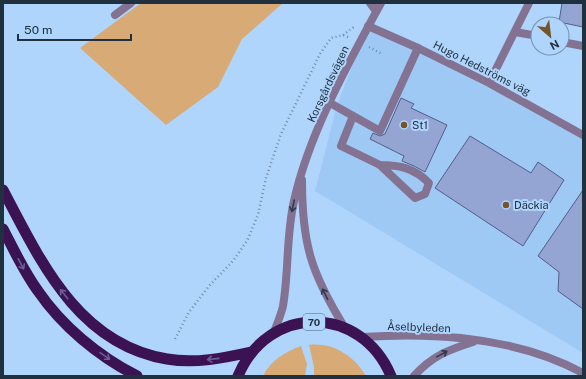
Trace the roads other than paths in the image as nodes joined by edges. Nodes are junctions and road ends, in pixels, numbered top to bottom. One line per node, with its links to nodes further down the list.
1 (131, 3): 6 (street)
2 (370, 3): 5 (street)
3 (381, 3): 5 (street, Korsgårdsvägen)
4 (529, 3): 8 (street)
5 (376, 11): 7 (street, Korsgårdsvägen)
6 (115, 15)
7 (368, 26): 12 (street, Hugo Hedströms väg); 14 (street, Korsgårdsvägen)
8 (515, 32): 9 (street); 13 (street)
9 (530, 35)
10 (570, 44): 11 (street)
11 (583, 46)
12 (418, 48): 13 (street, Hugo Hedströms väg); 15 (street)
13 (489, 84): 16 (street, Hugo Hedströms väg)
14 (330, 103): 15 (street); 18 (street, Korsgårdsvägen)
15 (353, 116): 17 (street)
16 (583, 135)
17 (380, 165): 17 (street)
18 (303, 168): 21 (street, Korsgårdsvägen, one-way to 18); 22 (street, Korsgårdsvägen, one-way to 22)
19 (3, 190): 25 (highway, one-way to 19)
20 (3, 229): 27 (highway, one-way to 27)
21 (345, 328): 22 (highway, 70); 23 (highway, 70)
22 (274, 332): 25 (highway, 70)
23 (362, 337): 24 (street, Åselbyleden); 29 (highway, 70)
24 (476, 341): 26 (street, Åselbyleden); 30 (street, Åselbyleden, one-way to 24)
25 (251, 352): 28 (highway, 70)
26 (583, 374)
27 (137, 376)
28 (238, 376)
29 (391, 376)
30 (414, 376)

